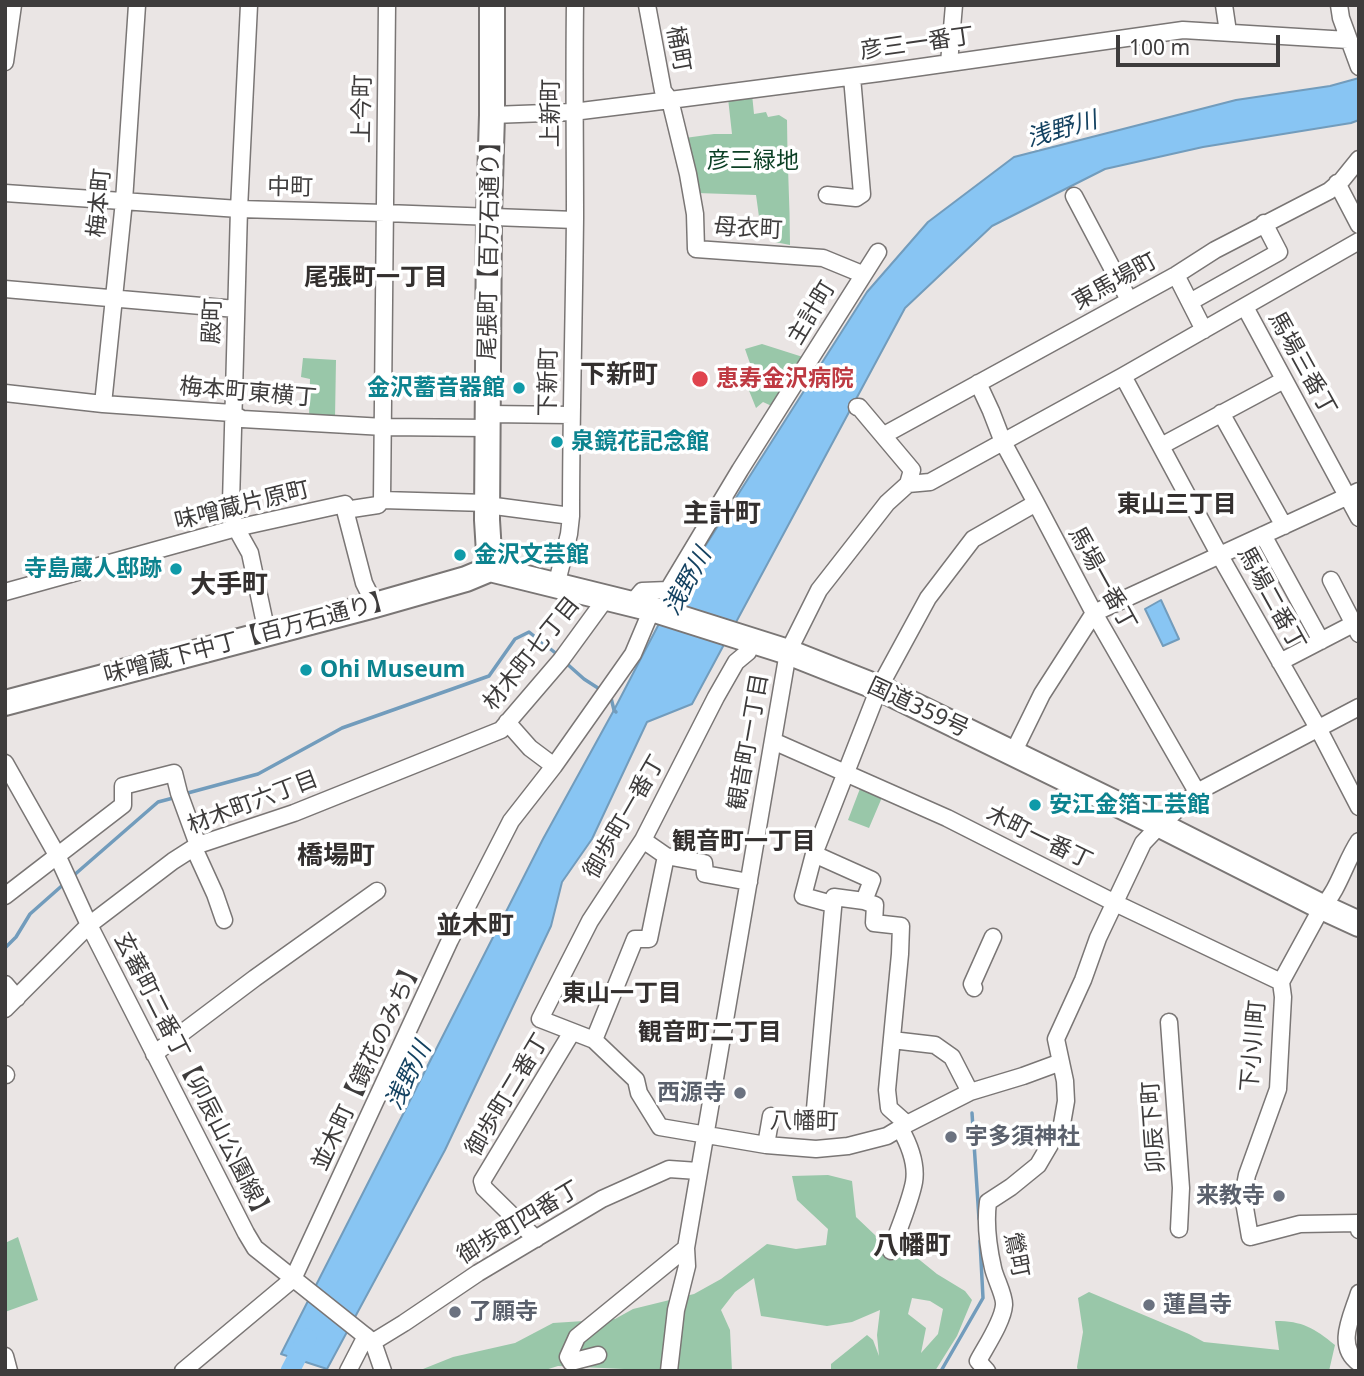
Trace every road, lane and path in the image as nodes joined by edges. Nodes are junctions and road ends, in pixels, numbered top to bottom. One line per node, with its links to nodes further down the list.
1 (13, 5): 13 (street)
2 (137, 5): 25 (street, 梅本町)
3 (249, 5): 26 (street, 殿町)
4 (387, 5): 27 (street, 上今町)
5 (492, 5): 19 (highway, 尾張町【百万石通り】)
6 (575, 5): 18 (street, 上新町)
7 (647, 5): 17 (street, 桶町)
8 (954, 5): 14 (street)
9 (1224, 5): 11 (street)
10 (1339, 5): 12 (street)
11 (1228, 32): 12 (street, 彦三一番丁); 14 (street, 彦三一番丁)
12 (1348, 40): 15 (street)
13 (5, 62)
14 (948, 62): 16 (street, 彦三一番丁)
15 (1359, 67)
16 (852, 77): 17 (street, 彦三一番丁); 23 (street)
17 (670, 100): 18 (street, 彦三一番丁); 34 (street, 母衣町)
18 (573, 112): 19 (street, 彦三一番丁); 29 (street, 上新町)
19 (492, 115): 28 (highway, 尾張町【百万石通り】)
20 (1359, 159): 21 (street, 東馬場町)
21 (1337, 183): 30 (street, 東馬場町); 31 (street)
22 (5, 193): 25 (street, 中町)
23 (827, 195)
24 (1074, 196): 38 (street)
25 (124, 201): 26 (street, 中町); 37 (street, 梅本町)
26 (239, 209): 27 (street, 中町); 41 (street, 殿町)
27 (385, 213): 28 (street, 中町); 53 (street, 上今町)
28 (489, 216): 29 (street, 中町); 52 (highway, 尾張町【百万石通り】)
29 (575, 220): 51 (street, 下新町)
30 (1264, 223): 35 (street, 東馬場町); 39 (street)
31 (1359, 225)
32 (1359, 241): 40 (street)
33 (878, 252): 34 (street, 主計町)
34 (862, 274): 74 (street, 主計町)
35 (1176, 275): 38 (street, 東馬場町); 39 (street)
36 (5, 289): 37 (street)
37 (113, 299): 41 (street); 47 (street, 梅本町)
38 (1129, 300): 45 (street, 東馬場町)
39 (1190, 302): 42 (street)
40 (1244, 307): 42 (street); 44 (street, 馬場三番丁)
41 (236, 309): 49 (street, 殿町)
42 (1204, 330): 43 (street)
43 (1123, 376): 55 (street); 56 (street, 馬場二番丁)
44 (1284, 380): 50 (street); 58 (street, 馬場三番丁)
45 (978, 383): 54 (street, 東馬場町); 55 (street, 馬場一番丁)
46 (5, 393): 47 (street, 梅本町東横丁)
47 (103, 404): 49 (street, 梅本町東横丁)
48 (858, 407): 54 (street)
49 (232, 413): 53 (street, 梅本町東横丁); 66 (street, 殿町)
50 (1221, 414): 56 (street); 65 (street)
51 (571, 415): 52 (street, 梅本町東横丁); 63 (street, 下新町)
52 (488, 421): 53 (street, 梅本町東横丁); 61 (highway, 尾張町【百万石通り】)
53 (384, 427): 59 (street, 上今町)
54 (884, 435): 57 (street)
55 (1003, 442): 57 (street); 60 (street, 馬場一番丁)
56 (1161, 446): 68 (street, 馬場二番丁)
57 (908, 484): 81 (street)
58 (1353, 494): 64 (street, 馬場三番丁); 65 (street)
59 (382, 500): 61 (street, 味噌蔵片原町); 62 (street, 味噌蔵片原町)
60 (1036, 503): 76 (street, 馬場一番丁); 83 (street)
61 (487, 504): 63 (street, 味噌蔵片原町); 69 (highway, 尾張町【百万石通り】)
62 (345, 510): 66 (street, 味噌蔵片原町); 75 (street)
63 (571, 516): 71 (street, 下新町)
64 (1359, 518)
65 (1284, 526): 67 (street)
66 (236, 528): 72 (street, 味噌蔵片原町); 78 (street, 殿町)
67 (1263, 535): 68 (street); 80 (street)
68 (1220, 556): 76 (street); 82 (street, 馬場二番丁)
69 (490, 569): 71 (highway, 国道359号); 75 (highway, 味噌蔵下中丁【百万石通り】)
70 (1331, 580): 77 (street)
71 (556, 586): 73 (highway, 国道359号)
72 (5, 592)
73 (607, 597): 74 (highway, 国道359号); 86 (street, 材木町七丁目)
74 (647, 604): 79 (highway, 国道359号); 91 (street, 並木町【鏡花のみち】)
75 (375, 605): 78 (highway, 味噌蔵下中丁【百万石通り】)
76 (1094, 613): 89 (street); 94 (street, 馬場一番丁)
77 (1357, 626): 80 (street)
78 (267, 633): 84 (highway, 味噌蔵下中丁【百万石通り】)
79 (750, 640): 81 (highway, 国道359号); 97 (street, 御歩町一番丁)
80 (1321, 641): 82 (street)
81 (788, 652): 83 (highway, 国道359号); 88 (street, 観音町一丁目)
82 (1280, 662): 87 (street, 馬場二番丁)
83 (879, 688): 89 (highway, 国道359号); 92 (street)
84 (5, 702)
85 (1359, 707): 87 (street)
86 (507, 722): 91 (street); 93 (street, 材木町七丁目)
87 (1318, 728): 94 (street); 95 (street, 馬場二番丁)
88 (773, 741): 92 (street, 木町一番丁); 103 (street, 観音町一丁目)
89 (1013, 753): 96 (highway, 国道359号)
90 (5, 763): 101 (street, 玄蕃町二番丁【卯辰山公園線】)
91 (554, 766): 136 (street, 並木町【鏡花のみち】)
92 (844, 773): 100 (street); 107 (street, 木町一番丁)
93 (370, 782): 99 (street, 材木町六丁目)
94 (1197, 792): 96 (street)
95 (1359, 807)
96 (1160, 825): 107 (street); 109 (highway, 国道359号)
97 (643, 840): 102 (street); 119 (street, 御歩町一番丁)
98 (1359, 841): 109 (street, 下小川町)
99 (196, 847): 101 (street); 110 (street); 112 (street, 材木町六丁目)
100 (814, 854): 106 (street); 108 (street)
101 (57, 855): 105 (street); 112 (street, 玄蕃町二番丁【卯辰山公園線】)
102 (666, 856): 103 (street); 120 (street)
103 (749, 882): 128 (street)
104 (377, 891): 122 (street)
105 (5, 896)
106 (864, 901): 108 (street); 121 (street)
107 (1115, 902): 114 (street, 木町一番丁); 123 (street)
108 (832, 904): 126 (street)
109 (1322, 907): 111 (highway, 国道359号); 114 (street, 下小川町)
110 (224, 920)
111 (1359, 924)
112 (89, 925): 117 (street, 材木町六丁目); 122 (street, 玄蕃町二番丁【卯辰山公園線】)
113 (993, 937): 116 (street)
114 (1281, 982): 131 (street, 下小川町)
115 (5, 984): 117 (street)
116 (974, 989)
117 (11, 1004)
118 (1168, 1022): 132 (street, 卯辰下町)
119 (572, 1032): 120 (street); 133 (street, 御歩町二番丁)
120 (594, 1040): 128 (street, 八幡町)
121 (892, 1040): 124 (street); 127 (street)
122 (154, 1054): 136 (street, 玄蕃町二番丁【卯辰山公園線】)
123 (1061, 1062): 124 (street, 八幡町); 148 (street, 鶯町)
124 (970, 1092): 127 (street, 八幡町)
125 (771, 1116): 129 (street)
126 (814, 1120)
127 (904, 1126): 129 (street, 八幡町); 135 (street)
128 (704, 1134): 129 (street, 八幡町); 130 (street)
129 (766, 1145)
130 (698, 1171): 133 (street, 御歩町四番丁); 134 (street)
131 (1358, 1226)
132 (1180, 1230)
133 (536, 1239): 139 (street, 御歩町四番丁)
134 (686, 1248): 140 (street); 147 (street)
135 (891, 1251)
136 (298, 1282): 139 (street, 玄蕃町二番丁【卯辰山公園線】); 144 (street, 並木町【鏡花のみち】)
137 (1359, 1293): 138 (street)
138 (1346, 1331): 142 (street); 149 (street)
139 (366, 1337): 145 (street); 146 (street)
140 (598, 1355)
141 (5, 1356): 143 (street)
142 (1359, 1363)
143 (9, 1371)
144 (183, 1371)
145 (348, 1371)
146 (383, 1371)
147 (669, 1371)
148 (987, 1371)
149 (1343, 1371)

